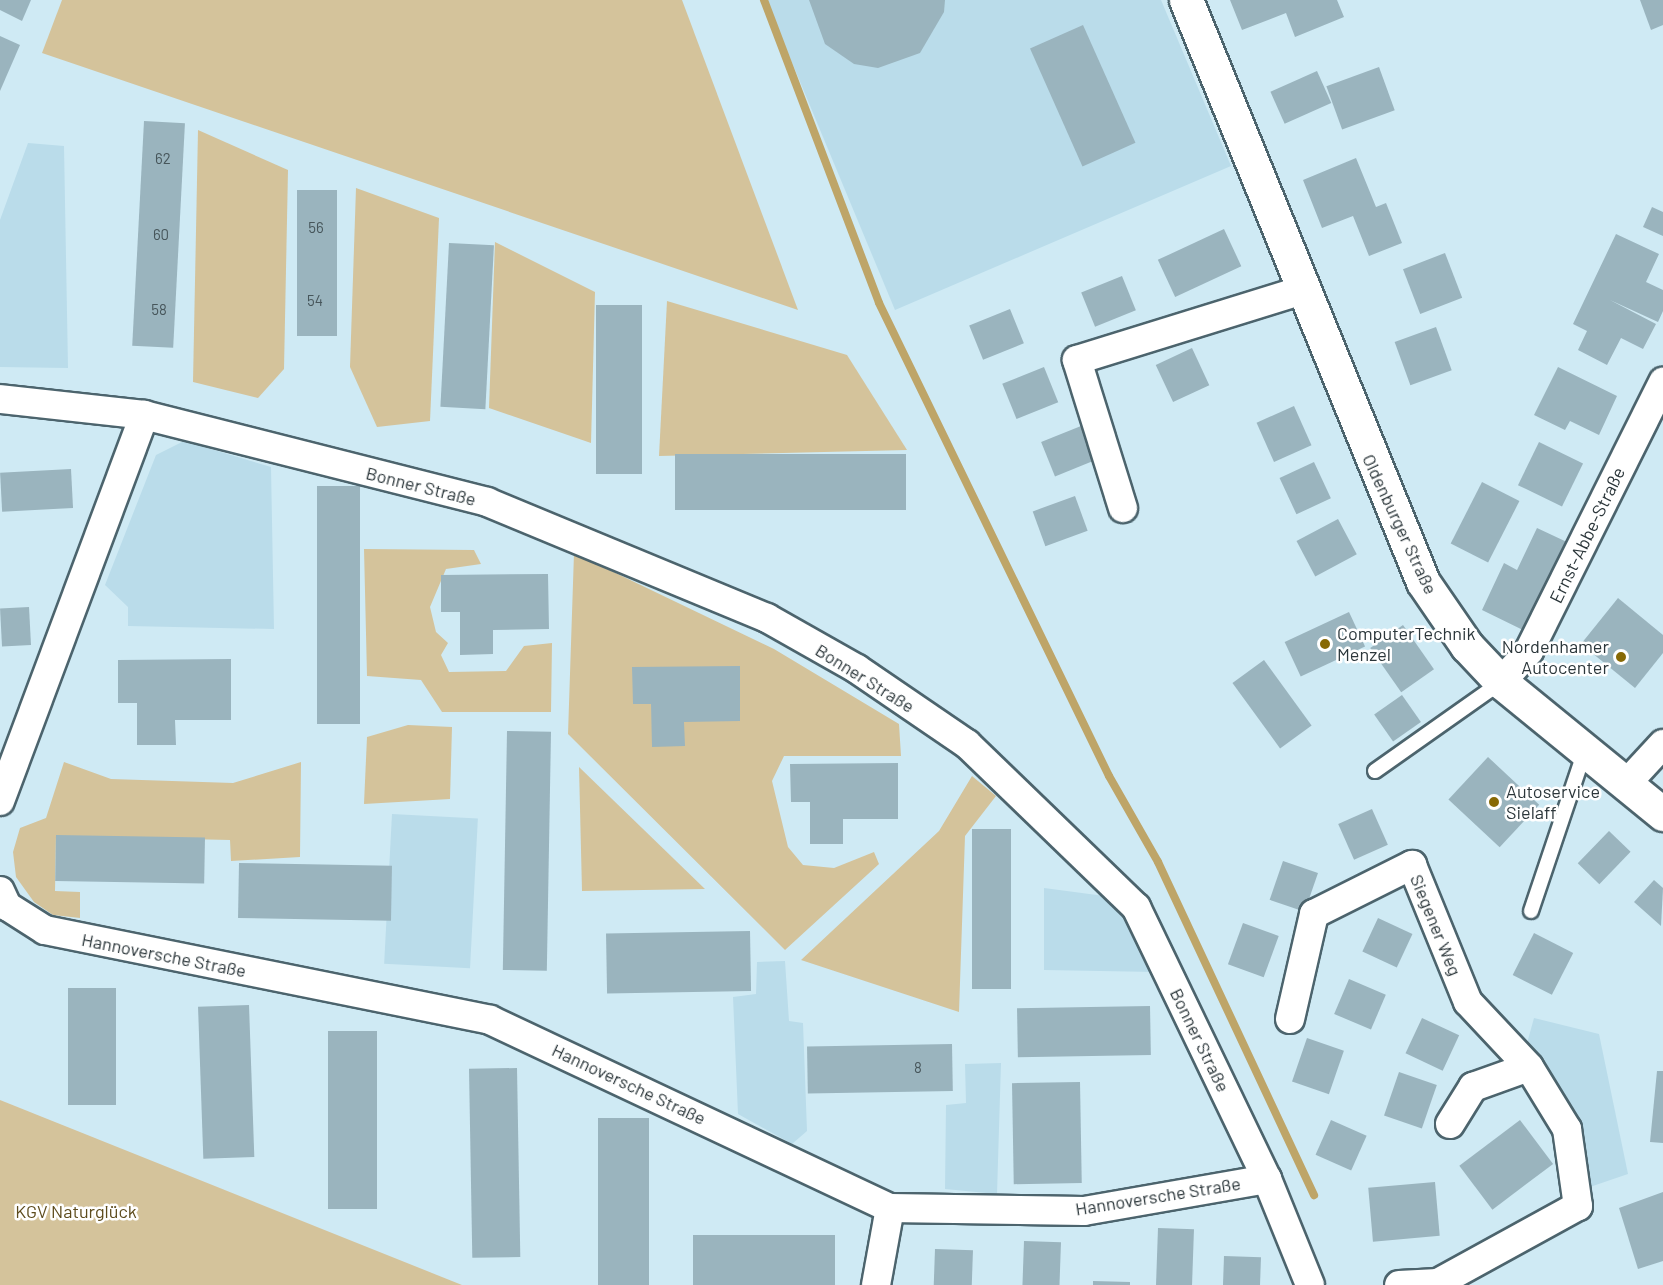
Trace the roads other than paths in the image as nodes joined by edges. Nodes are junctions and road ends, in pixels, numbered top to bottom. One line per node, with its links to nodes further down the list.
1 (1186, 0): 2 (street, Oldenburger Straße)
2 (1300, 291): 6 (street); 7 (street, Oldenburger Straße)
3 (1663, 382): 7 (street, Ernst-Abbe-Straße)
4 (0, 399): 5 (street, Bonner Straße)
5 (144, 415): 12 (street); 19 (street, Bonner Straße)
6 (1123, 508)
7 (1501, 682): 9 (street, Oldenburger Straße); 10 (lane)
8 (1663, 744): 11 (street)
9 (1585, 750): 11 (street, Oldenburger Straße); 15 (lane)
10 (1375, 771)
11 (1627, 783): 13 (street, Oldenburger Straße)
12 (0, 801)
13 (1663, 814)
14 (0, 891): 20 (street, Hannoversche Straße)
15 (1532, 911)
16 (1290, 1019): 17 (street, Siegener Weg)
17 (1529, 1067): 18 (street); 23 (street, Siegener Weg)
18 (1450, 1124)
19 (1267, 1179): 20 (street, Hannoversche Straße); 22 (street, Bonner Straße)
20 (890, 1208): 21 (street)
21 (876, 1285)
22 (1310, 1285)
23 (1399, 1285)

